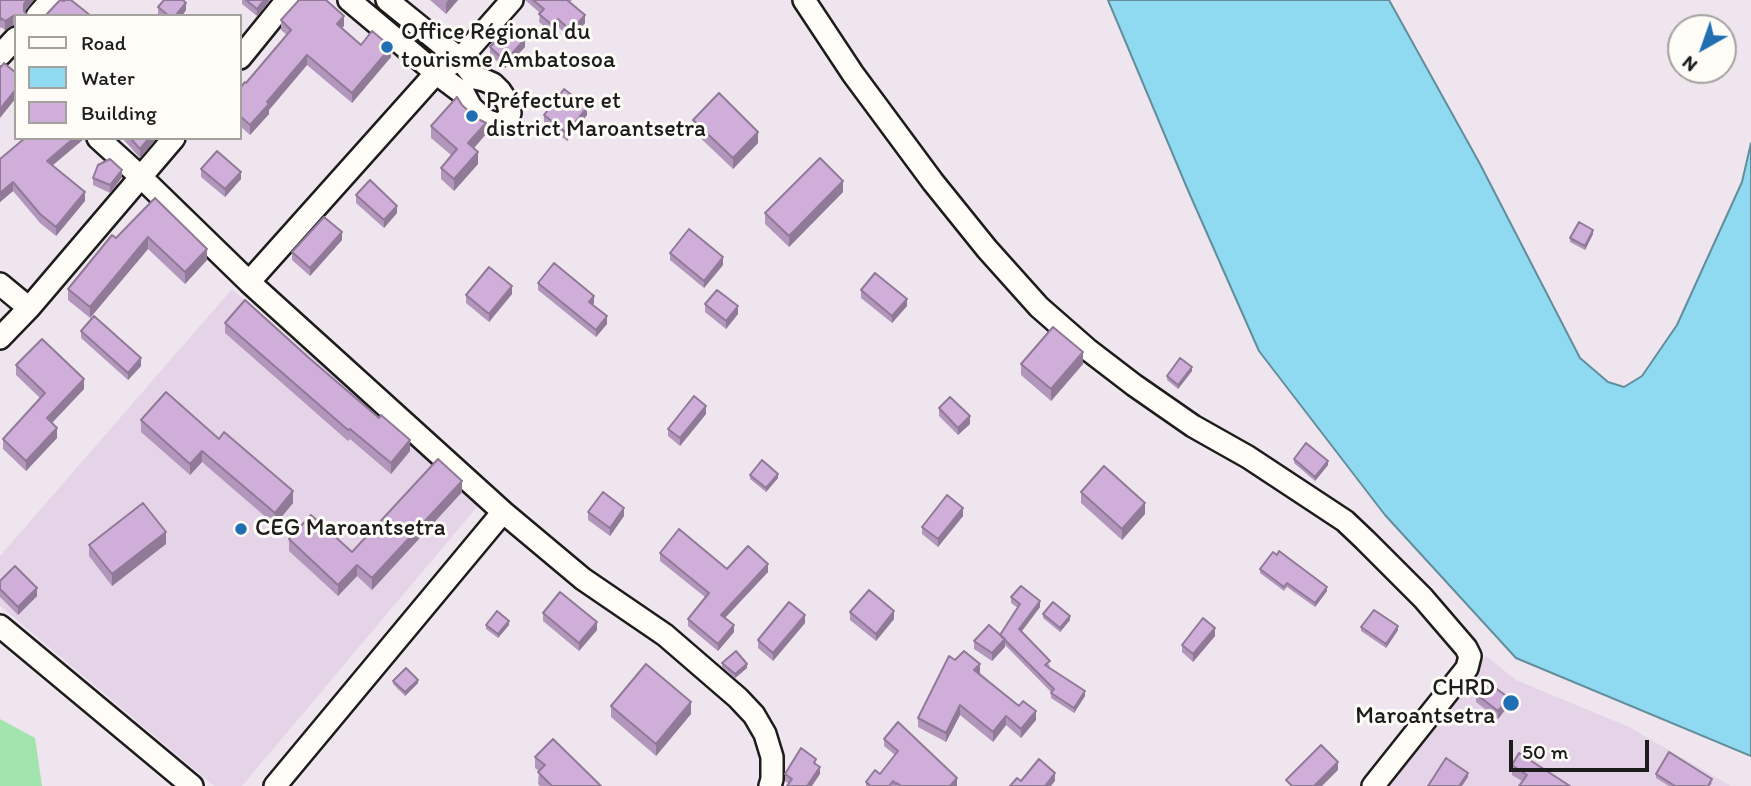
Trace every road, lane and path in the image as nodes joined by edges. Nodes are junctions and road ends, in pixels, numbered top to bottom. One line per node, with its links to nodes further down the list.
1 (51, 0): 7 (street)
2 (287, 0): 8 (street)
3 (349, 0): 10 (street)
4 (387, 0): 9 (street)
5 (512, 0): 9 (street)
6 (804, 0): 23 (street)
7 (39, 14)
8 (242, 56)
9 (460, 59): 10 (street); 10 (street)
10 (436, 73): 14 (street)
11 (100, 140): 13 (street)
12 (172, 140): 13 (street)
13 (142, 178): 14 (street); 16 (street)
14 (249, 282): 18 (street)
15 (0, 284): 16 (street)
16 (29, 308): 17 (street)
17 (0, 338)
18 (503, 512): 21 (street); 22 (street)
19 (0, 626): 20 (street)
20 (192, 786)
21 (275, 786)
22 (770, 786)
23 (1373, 786)

